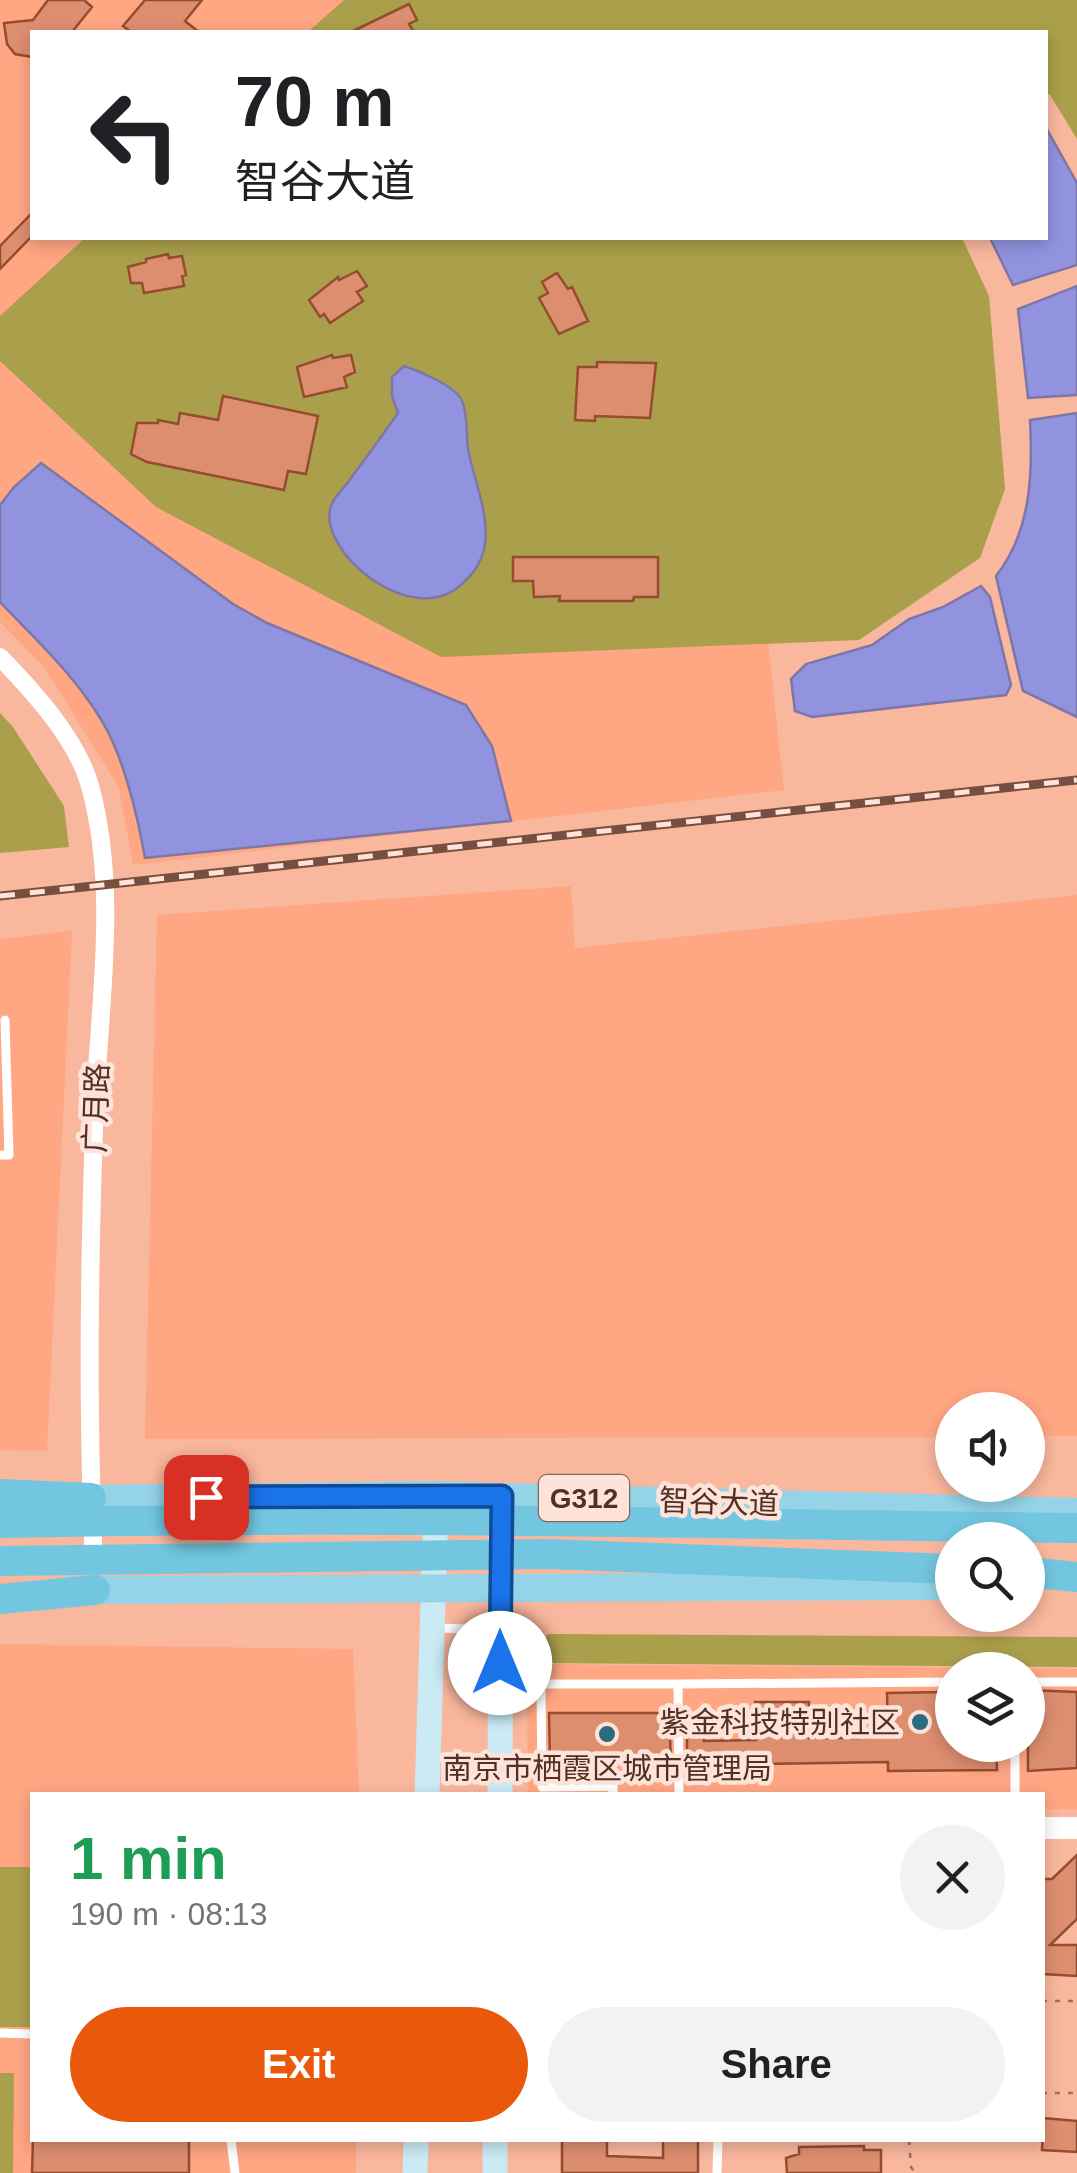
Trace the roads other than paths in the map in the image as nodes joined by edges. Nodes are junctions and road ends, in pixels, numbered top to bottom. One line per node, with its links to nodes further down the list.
1 (0, 656): 7 (street, 广月路)
2 (5, 1020): 3 (lane)
3 (0, 1155)
4 (436, 1495): 5 (main road, 智谷大道 / G312); 7 (main road, 智谷大道 / G312); 19 (main road)
5 (502, 1496): 8 (main road, 智谷大道 / G312); 15 (main road)
6 (0, 1497): 7 (highway)
7 (91, 1498): 21 (street, 广月路)
8 (1077, 1512)
9 (0, 1523): 10 (highway, 智谷大道 / G312)
10 (1077, 1526)
11 (0, 1561): 12 (highway, 智谷大道 / G312)
12 (935, 1569)
13 (1045, 1573): 14 (highway)
14 (1077, 1575)
15 (500, 1586): 16 (main road); 19 (main road); 24 (main road)
16 (935, 1586)
17 (1045, 1586): 18 (main road)
18 (1077, 1586)
19 (434, 1588): 21 (main road); 23 (main road)
20 (0, 1590): 21 (main road)
21 (95, 1590): 22 (highway)
22 (0, 1599)
23 (432, 1628): 24 (lane); 30 (main road)
24 (500, 1630): 31 (main road)
25 (935, 1682): 28 (lane)
26 (1045, 1682): 27 (lane)
27 (1077, 1682)
28 (678, 1684): 32 (lane); 33 (lane)
29 (1015, 1762): 34 (lane)
30 (426, 1792)
31 (500, 1792)
32 (613, 1792)
33 (680, 1792)
34 (1015, 1792)
35 (1045, 1828): 36 (street)
36 (1077, 1828)
37 (0, 2034): 38 (lane)
38 (30, 2034)
39 (231, 2142): 43 (lane)
40 (416, 2142): 44 (main road)
41 (496, 2142): 45 (main road)
42 (718, 2142): 46 (lane)
43 (236, 2173)
44 (415, 2173)
45 (495, 2173)
46 (717, 2173)

